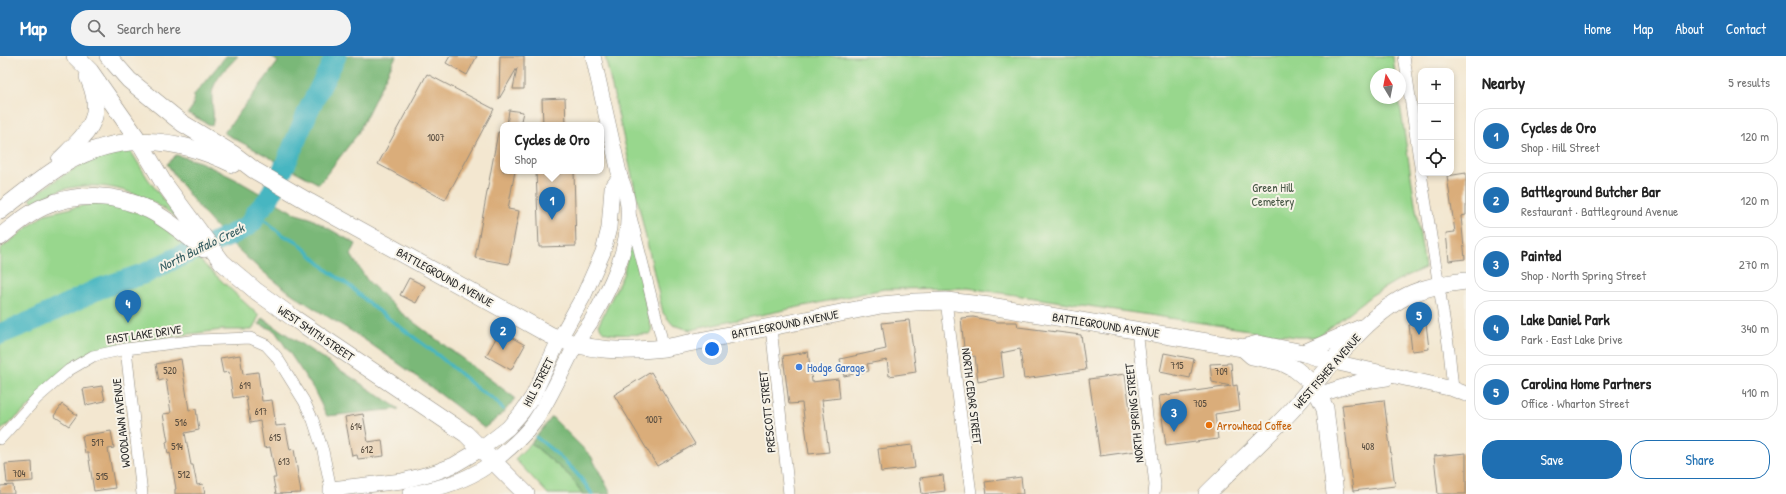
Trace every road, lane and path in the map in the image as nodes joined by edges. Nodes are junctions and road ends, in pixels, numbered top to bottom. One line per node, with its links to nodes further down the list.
1 (108, 56): 7 (main road, BATTLEGROUND AVENUE)
2 (593, 56): 9 (street, HILL STREET)
3 (1404, 56): 6 (street)
4 (78, 58): 5 (main road); 10 (main road)
5 (138, 141): 7 (main road); 10 (main road); 13 (main road, WEST SMITH STREET)
6 (1418, 152)
7 (254, 170): 21 (main road, BATTLEGROUND AVENUE)
8 (1421, 176): 16 (street)
9 (620, 177): 11 (street, HILL STREET); 21 (street, HILL STREET)
10 (35, 184): 12 (main road)
11 (628, 205): 22 (street, HILL STREET); 23 (street, HILL STREET)
12 (0, 211)
13 (193, 234): 14 (main road); 32 (main road, WEST SMITH STREET)
14 (0, 237)
15 (1466, 281): 16 (main road, WEST FISHER AVENUE)
16 (1439, 285): 18 (main road, WEST FISHER AVENUE); 30 (street)
17 (946, 301): 19 (main road, BATTLEGROUND AVENUE); 20 (main road, BATTLEGROUND AVENUE); 40 (street, NORTH CEDAR STREET)
18 (1367, 325): 26 (main road); 27 (main road, WEST FISHER AVENUE)
19 (771, 327): 23 (main road, BATTLEGROUND AVENUE); 39 (street, PRESCOTT STREET)
20 (1137, 330): 24 (main road, BATTLEGROUND AVENUE); 34 (street, NORTH SPRING STREET)
21 (559, 340): 22 (main road, BATTLEGROUND AVENUE); 32 (street, HILL STREET)
22 (575, 345): 23 (main road, BATTLEGROUND AVENUE); 33 (street, HILL STREET)
23 (664, 348)
24 (1243, 348): 26 (main road, BATTLEGROUND AVENUE); 29 (main road)
25 (126, 349): 31 (street, EAST LAKE DRIVE); 35 (street, EAST LAKE DRIVE); 36 (street, WOODLAWN AVENUE)
26 (1304, 353): 27 (main road, BATTLEGROUND AVENUE)
27 (1334, 362): 28 (street, BATTLEGROUND AVENUE); 29 (main road, WEST FISHER AVENUE)
28 (1396, 377): 29 (street); 30 (street, BATTLEGROUND AVENUE)
29 (1316, 390): 42 (main road, WEST FISHER AVENUE); 43 (main road)
30 (1459, 392)
31 (0, 439)
32 (482, 449): 33 (main road, WEST SMITH STREET); 35 (street, HILL STREET)
33 (494, 461): 37 (street, HILL STREET); 38 (main road, WEST SMITH STREET)
34 (1155, 490): 41 (street)
35 (331, 492)
36 (142, 494)
37 (410, 494)
38 (526, 494)
39 (790, 494)
40 (971, 494)
41 (1163, 494)
42 (1207, 494)
43 (1335, 494)

